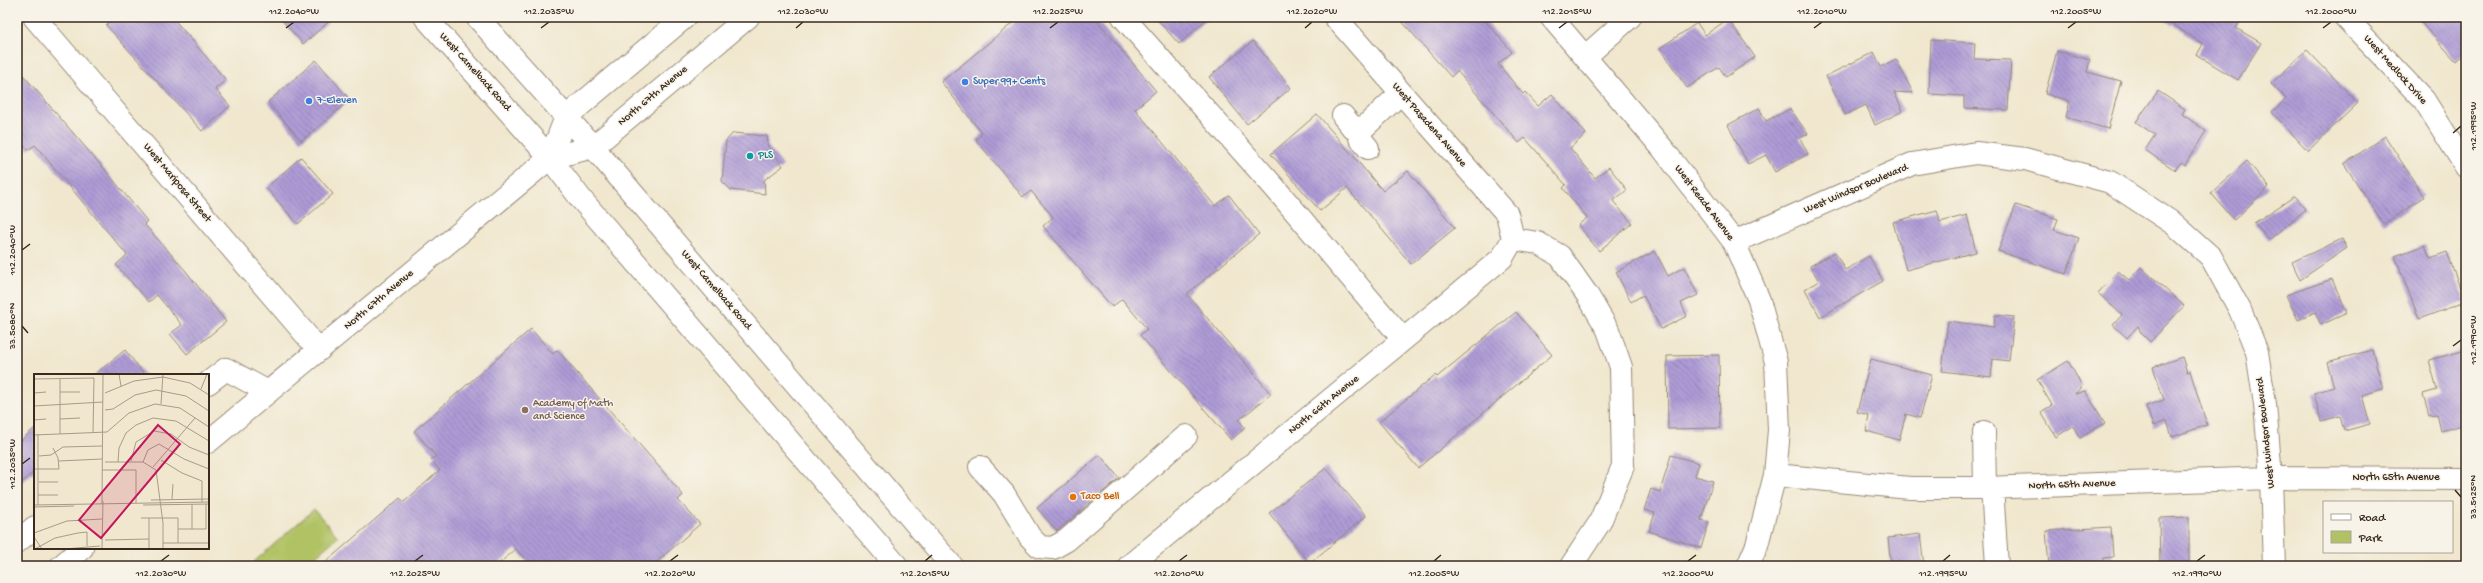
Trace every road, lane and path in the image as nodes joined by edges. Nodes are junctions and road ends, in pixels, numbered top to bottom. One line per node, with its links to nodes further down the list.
1 (34, 17): 23 (street, West Mariposa Street)
2 (425, 17): 18 (street, West Camelback Road)
3 (477, 17): 14 (street, West Camelback Road)
4 (686, 17): 14 (street, North 67th Avenue)
5 (748, 17): 16 (street, North 67th Avenue)
6 (1123, 17): 22 (street)
7 (1335, 17): 12 (street, West Pasadena Avenue)
8 (1551, 17): 11 (street, West Reade Avenue)
9 (1630, 17): 11 (street)
10 (2345, 17): 19 (street, West Medlock Drive)
11 (1586, 56): 21 (street, West Reade Avenue)
12 (1402, 93): 15 (street); 20 (street, West Pasadena Avenue)
13 (1343, 116): 15 (street)
14 (566, 117): 16 (street, West Camelback Road); 18 (street, North 67th Avenue)
15 (1364, 127): 17 (street)
16 (593, 148): 18 (street, North 67th Avenue); 39 (street, West Camelback Road)
17 (1368, 148)
18 (550, 158): 23 (street, North 67th Avenue); 38 (street, West Camelback Road)
19 (2466, 167)
20 (1513, 239): 22 (street, North 66th Avenue); 41 (street)
21 (1734, 242): 30 (street, West Reade Avenue); 31 (street, West Windsor Boulevard)
22 (1403, 339): 40 (street, North 66th Avenue)
23 (319, 350): 25 (street, North 67th Avenue)
24 (209, 382): 25 (street)
25 (268, 392): 28 (street, North 67th Avenue)
26 (1984, 432): 33 (street)
27 (1186, 436): 29 (street)
28 (209, 441)
29 (980, 467)
30 (1775, 475): 33 (street, North 65th Avenue); 42 (street)
31 (2271, 478): 32 (street, North 65th Avenue); 33 (street, North 65th Avenue); 44 (street, West Windsor Boulevard)
32 (2466, 478)
33 (1988, 488): 43 (street)
34 (34, 528): 35 (street)
35 (17, 542)
36 (81, 549): 37 (street)
37 (61, 566)
38 (897, 566)
39 (952, 566)
40 (1129, 566)
41 (1572, 566)
42 (1748, 566)
43 (1997, 566)
44 (2274, 566)

